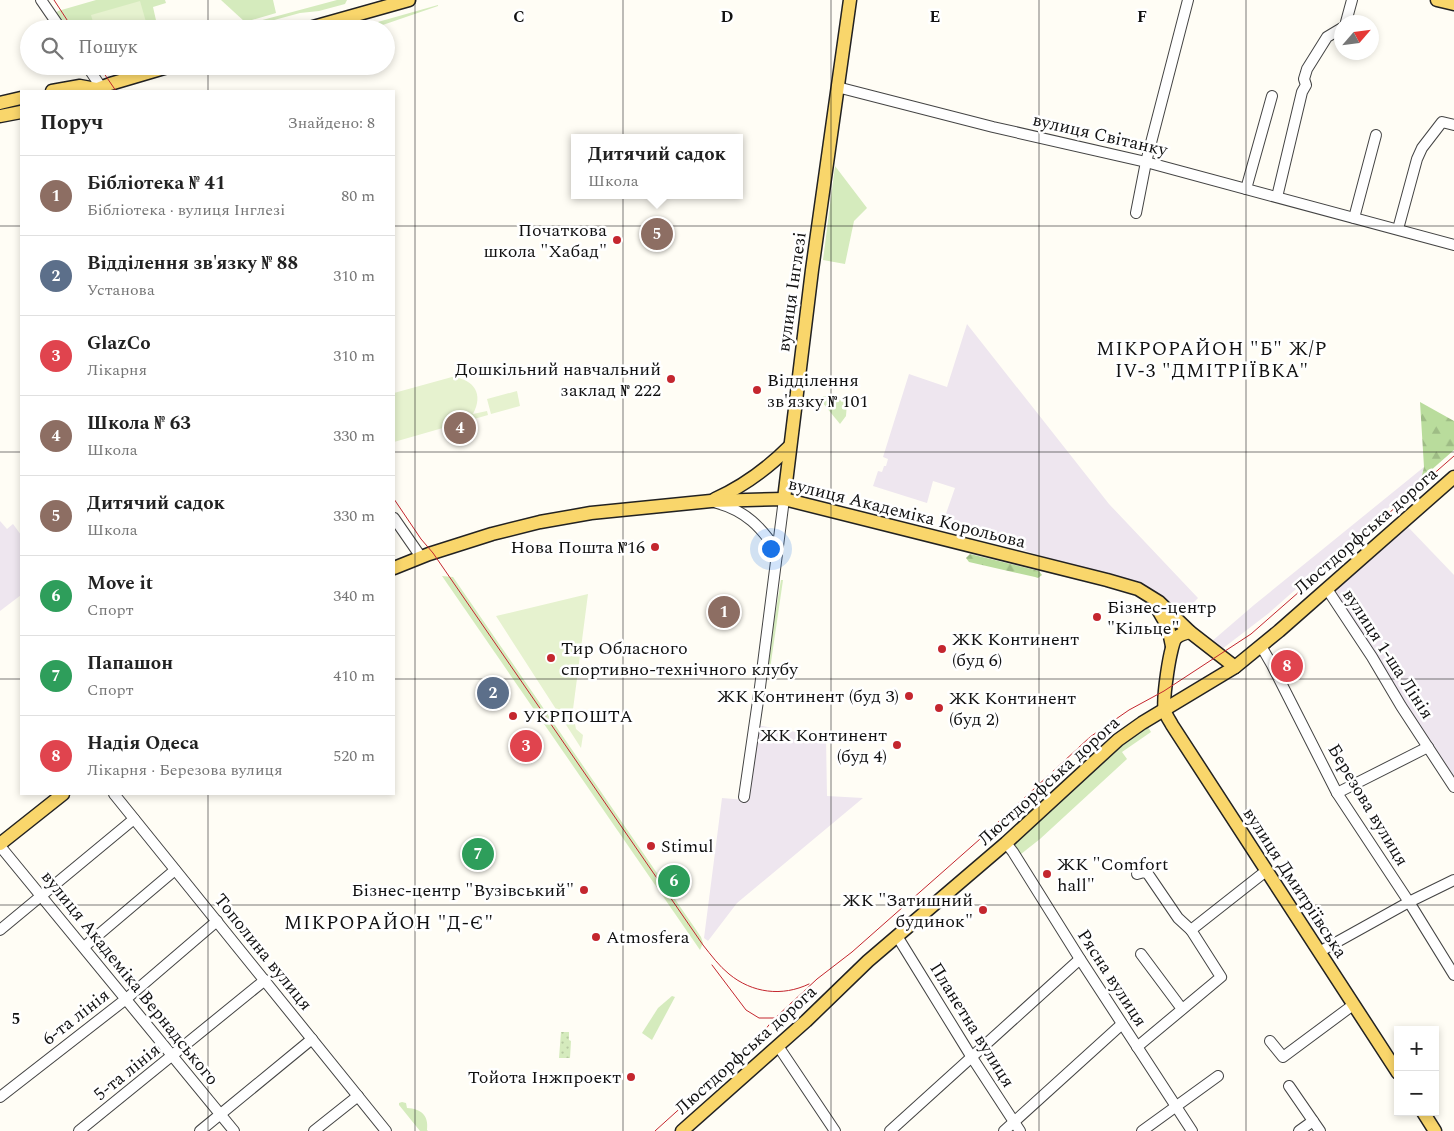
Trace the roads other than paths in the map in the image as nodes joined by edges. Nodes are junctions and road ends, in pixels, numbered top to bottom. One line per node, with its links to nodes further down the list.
1 (41, 0): 9 (street)
2 (409, 0): 10 (main road)
3 (850, 0): 14 (main road, вулиця Інглезі)
4 (1188, 0): 24 (street)
5 (1352, 0): 8 (street)
6 (1437, 0): 7 (main road)
7 (1454, 4)
8 (1348, 15)
9 (55, 20)
10 (338, 20)
11 (1334, 33): 26 (street)
12 (91, 75): 15 (street)
13 (142, 75): 15 (main road)
14 (837, 87): 24 (street, вулиця Світанку); 31 (main road, вулиця Інглезі)
15 (96, 89): 16 (main road)
16 (58, 90)
17 (1272, 96): 25 (street)
18 (20, 98): 19 (main road)
19 (0, 103)
20 (20, 112): 21 (main road)
21 (0, 116)
22 (1454, 124): 29 (street)
23 (1376, 135): 28 (street)
24 (1146, 162): 25 (street, вулиця Світанку); 27 (street)
25 (1246, 189): 26 (street, вулиця Світанку)
26 (1277, 197): 28 (street, вулиця Світанку)
27 (1136, 213)
28 (1354, 218): 29 (street, вулиця Світанку)
29 (1398, 229): 30 (street, вулиця Світанку)
30 (1454, 245)
31 (790, 446): 33 (main road, вулиця Інглезі); 34 (main road)
32 (1454, 477): 39 (main road, Люстдорфська дорога)
33 (784, 499): 34 (main road, вулиця Академіка Корольова); 36 (street, вулиця Інглезі); 40 (main road, вулиця Академіка Корольова)
34 (711, 501): 36 (street); 37 (main road, вулиця Академіка Корольова)
35 (395, 520): 37 (street)
36 (777, 551): 51 (street, вулиця Інглезі)
37 (420, 557): 38 (main road, вулиця Академіка Корольова)
38 (395, 568)
39 (1326, 589): 43 (main road, Люстдорфська дорога); 46 (street, вулиця 1-ша Лінія)
40 (1146, 594): 41 (main road, вулиця Академіка Корольова); 42 (main road)
41 (1190, 632): 42 (main road); 44 (main road, вулиця Академіка Корольова)
42 (1172, 646): 45 (main road)
43 (1261, 646): 44 (main road, Люстдорфська дорога); 48 (street, Березова вулиця)
44 (1235, 667): 45 (main road, Люстдорфська дорога)
45 (1164, 710): 53 (main road, Люстдорфська дорога); 56 (main road, вулиця Дмитріївська)
46 (1428, 747): 47 (street, вулиця 1-ша Лінія); 48 (street)
47 (1454, 787)
48 (1337, 793): 60 (street, Березова вулиця)
49 (61, 795): 54 (main road)
50 (115, 795): 52 (street, Тополина вулиця)
51 (744, 797)
52 (134, 818): 55 (street, Тополина вулиця); 59 (street)
53 (1006, 843): 64 (main road, Люстдорфська дорога); 68 (street, Рясна вулиця)
54 (0, 845): 59 (street, вулиця Академіка Вернадського)
55 (175, 870): 61 (street, Тополина вулиця); 65 (street)
56 (1266, 871): 63 (street); 66 (main road, вулиця Дмитріївська)
57 (1137, 874): 63 (street)
58 (1454, 880): 60 (street)
59 (42, 896): 62 (street); 65 (street, вулиця Академіка Вернадського)
60 (1409, 902): 66 (street); 69 (street, Березова вулиця)
61 (217, 921): 70 (street, Тополина вулиця); 71 (street, 6-та лінія)
62 (0, 930)
63 (1191, 930): 73 (street)
64 (897, 936): 77 (main road, Люстдорфська дорога); 80 (street, Планетна вулиця)
65 (84, 947): 71 (street, вулиця Академіка Вернадського)
66 (1319, 952): 72 (main road, вулиця Дмитріївська)
67 (1141, 954): 73 (street)
68 (1080, 959): 74 (street, Рясна вулиця); 80 (street)
69 (1454, 976)
70 (265, 980): 75 (street, Тополина вулиця); 79 (street, 5-та лінія)
71 (126, 999): 79 (street, вулиця Академіка Вернадського); 85 (street, 6-та лінія)
72 (1353, 1005): 76 (street); 81 (main road, вулиця Дмитріївська)
73 (1182, 1009): 78 (street)
74 (1122, 1024): 78 (street, Рясна вулиця); 90 (street)
75 (312, 1039): 84 (street, Тополина вулиця); 87 (street)
76 (1270, 1041)
77 (778, 1046): 96 (main road, Люстдорфська дорога); 97 (street)
78 (1137, 1047): 86 (street, Рясна вулиця)
79 (173, 1056): 87 (street, вулиця Академіка Вернадського); 91 (street, 5-та лінія)
80 (971, 1056): 90 (street, Планетна вулиця); 98 (street)
81 (1397, 1071)
82 (1218, 1076): 86 (street)
83 (1289, 1086): 89 (street)
84 (358, 1096): 94 (street); 95 (street, Тополина вулиця)
85 (0, 1097)
86 (1176, 1106): 101 (street); 102 (street, Рясна вулиця)
87 (220, 1114): 92 (street); 93 (street, вулиця Академіка Вернадського)
88 (1426, 1116): 105 (main road)
89 (1313, 1121): 103 (street); 104 (street)
90 (1014, 1122): 99 (street); 100 (street, Планетна вулиця)
91 (79, 1131)
92 (200, 1131)
93 (234, 1131)
94 (314, 1131)
95 (386, 1131)
96 (682, 1131)
97 (835, 1131)
98 (890, 1131)
99 (1004, 1131)
100 (1020, 1131)
101 (1142, 1131)
102 (1192, 1131)
103 (1299, 1131)
104 (1320, 1131)
105 (1435, 1131)

